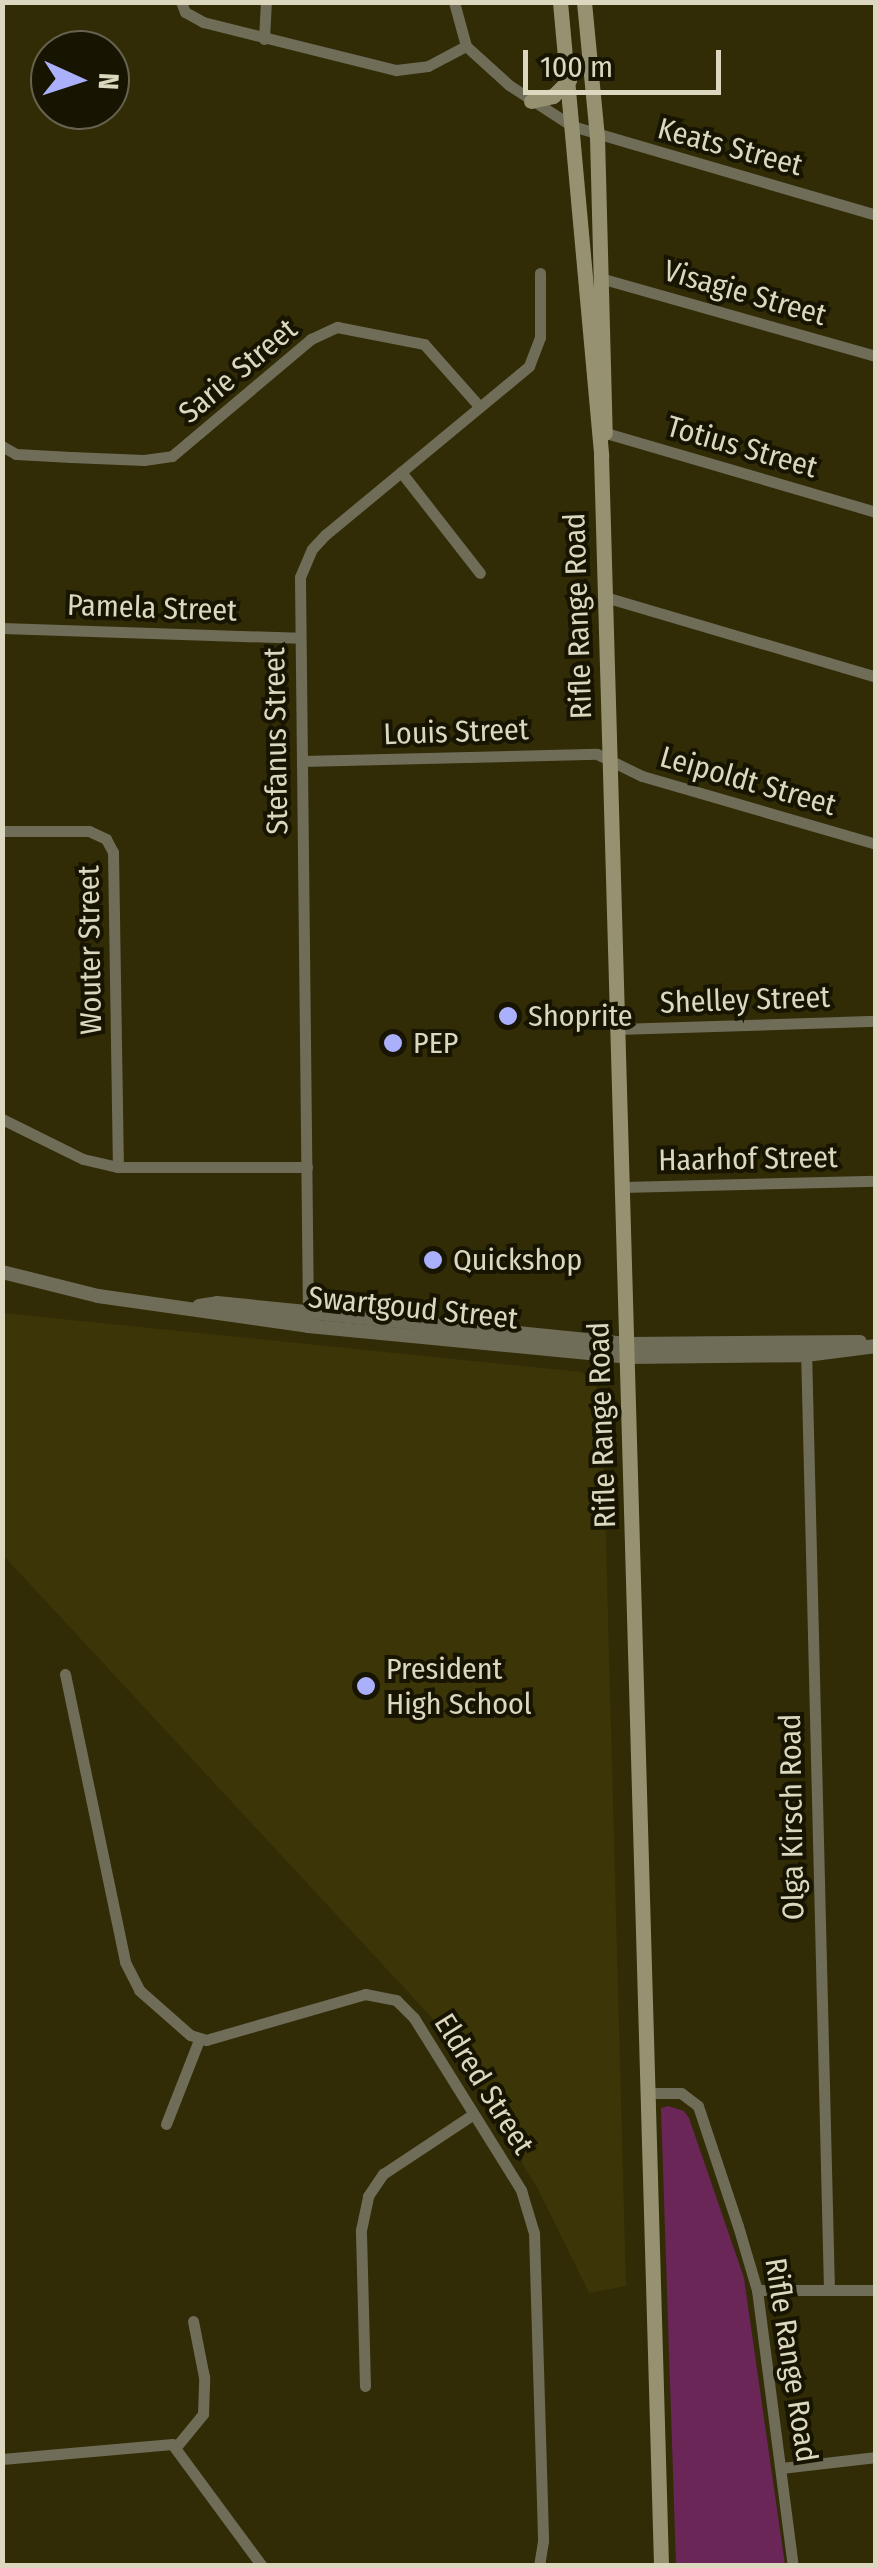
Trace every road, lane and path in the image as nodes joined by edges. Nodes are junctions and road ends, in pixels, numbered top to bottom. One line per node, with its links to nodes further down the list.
1 (181, 2): 6 (street)
2 (266, 2): 6 (street)
3 (454, 2): 7 (street)
4 (560, 2): 8 (main road, Rifle Range Road)
5 (584, 2): 11 (main road, Rifle Range Road)
6 (264, 39): 7 (street)
7 (466, 46): 9 (street, Keats Street)
8 (568, 80): 9 (main road); 10 (main road, Rifle Range Road)
9 (531, 101): 10 (street, Keats Street)
10 (572, 126): 11 (street, Keats Street); 17 (main road, Rifle Range Road)
11 (597, 137): 12 (street, Keats Street); 14 (main road, Rifle Range Road)
12 (876, 215)
13 (540, 273): 16 (street, Stefanus Street)
14 (600, 278): 15 (street, Visagie Street); 17 (main road, Rifle Range Road)
15 (876, 356)
16 (479, 406): 18 (street, Sarie Street); 19 (street, Stefanus Street)
17 (600, 431): 20 (street, Totius Street); 22 (main road, Rifle Range Road)
18 (2, 446)
19 (400, 472): 21 (street); 24 (street, Stefanus Street)
20 (876, 512)
21 (480, 573)
22 (604, 597): 25 (street); 26 (main road, Rifle Range Road)
23 (2, 628): 24 (street, Pamela Street)
24 (299, 638): 27 (street, Stefanus Street)
25 (876, 677)
26 (610, 760): 27 (street, Louis Street); 29 (street, Leipoldt Street); 31 (main road, Rifle Range Road)
27 (302, 761): 34 (street, Stefanus Street)
28 (2, 830): 33 (street, Wouter Street)
29 (876, 844)
30 (876, 1021): 31 (street, Shelley Street)
31 (617, 1030): 36 (main road, Rifle Range Road)
32 (2, 1119): 33 (street)
33 (118, 1167): 34 (street)
34 (307, 1168): 38 (street, Stefanus Street)
35 (876, 1181): 36 (street, Haarhof Street)
36 (622, 1187): 41 (main road, Rifle Range Road)
37 (2, 1272): 38 (street, Swartgoud Street)
38 (308, 1319): 41 (street, Swartgoud Street)
39 (875, 1346): 40 (street, Swartgoud Street)
40 (806, 1349): 41 (street, Swartgoud Street); 47 (street, Olga Kirsch Road)
41 (628, 1351): 44 (main road, Rifle Range Road)
42 (65, 1674): 43 (street)
43 (200, 2040): 45 (street, Eldred Street); 46 (street)
44 (647, 2093): 48 (street, Rifle Range Road); 58 (main road, Rifle Range Road)
45 (472, 2115): 51 (street); 57 (street, Eldred Street)
46 (166, 2124)
47 (829, 2289): 48 (street); 49 (street)
48 (757, 2290): 55 (street, Rifle Range Road)
49 (876, 2290)
50 (193, 2322): 52 (street)
51 (365, 2386)
52 (176, 2447): 54 (street); 56 (street)
53 (876, 2456): 55 (street)
54 (2, 2459)
55 (781, 2468): 59 (street, Rifle Range Road)
56 (262, 2566)
57 (539, 2566)
58 (662, 2566)
59 (793, 2566)

